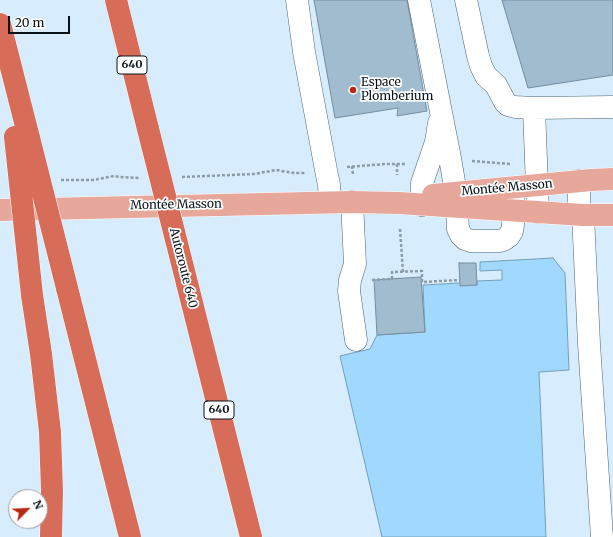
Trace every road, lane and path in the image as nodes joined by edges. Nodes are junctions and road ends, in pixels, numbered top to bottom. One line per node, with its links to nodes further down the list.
1 (116, 0): 38 (highway, Autoroute 640 / 640, bridge)
2 (297, 0): 24 (lane)
3 (419, 0): 6 (lane)
4 (466, 0): 8 (lane)
5 (0, 24): 9 (highway)
6 (440, 107): 22 (lane); 23 (lane)
7 (613, 107): 8 (lane)
8 (534, 108): 20 (lane)
9 (22, 138): 36 (highway, bridge); 37 (highway, bridge)
10 (469, 161): 13 (path, Montée Masson)
11 (397, 164): 12 (path); 14 (path); 17 (path)
12 (411, 164)
13 (517, 165)
14 (352, 166): 15 (path); 16 (path)
15 (345, 167)
16 (353, 175)
17 (397, 175)
18 (613, 179): 19 (main road, Montée Masson)
19 (579, 181): 20 (main road, Montée Masson); 29 (lane)
20 (538, 185): 21 (main road, Montée Masson); 28 (lane)
21 (513, 187): 23 (main road, Montée Masson); 27 (lane)
22 (422, 200): 23 (main road, Montée Masson); 25 (main road, Montée Masson)
23 (456, 200): 27 (main road, Montée Masson); 27 (lane)
24 (330, 202): 25 (main road, Montée Masson); 26 (main road, Montée Masson)
25 (352, 202): 35 (lane)
26 (0, 210)
27 (514, 211): 28 (main road, Montée Masson)
28 (538, 212): 29 (main road, Montée Masson)
29 (583, 215): 30 (main road, Montée Masson); 39 (lane)
30 (613, 215)
31 (400, 229): 32 (path)
32 (403, 272): 33 (path); 34 (path)
33 (374, 280)
34 (460, 280)
35 (356, 340)
36 (51, 537)
37 (130, 537)
38 (251, 537)
39 (602, 537)

